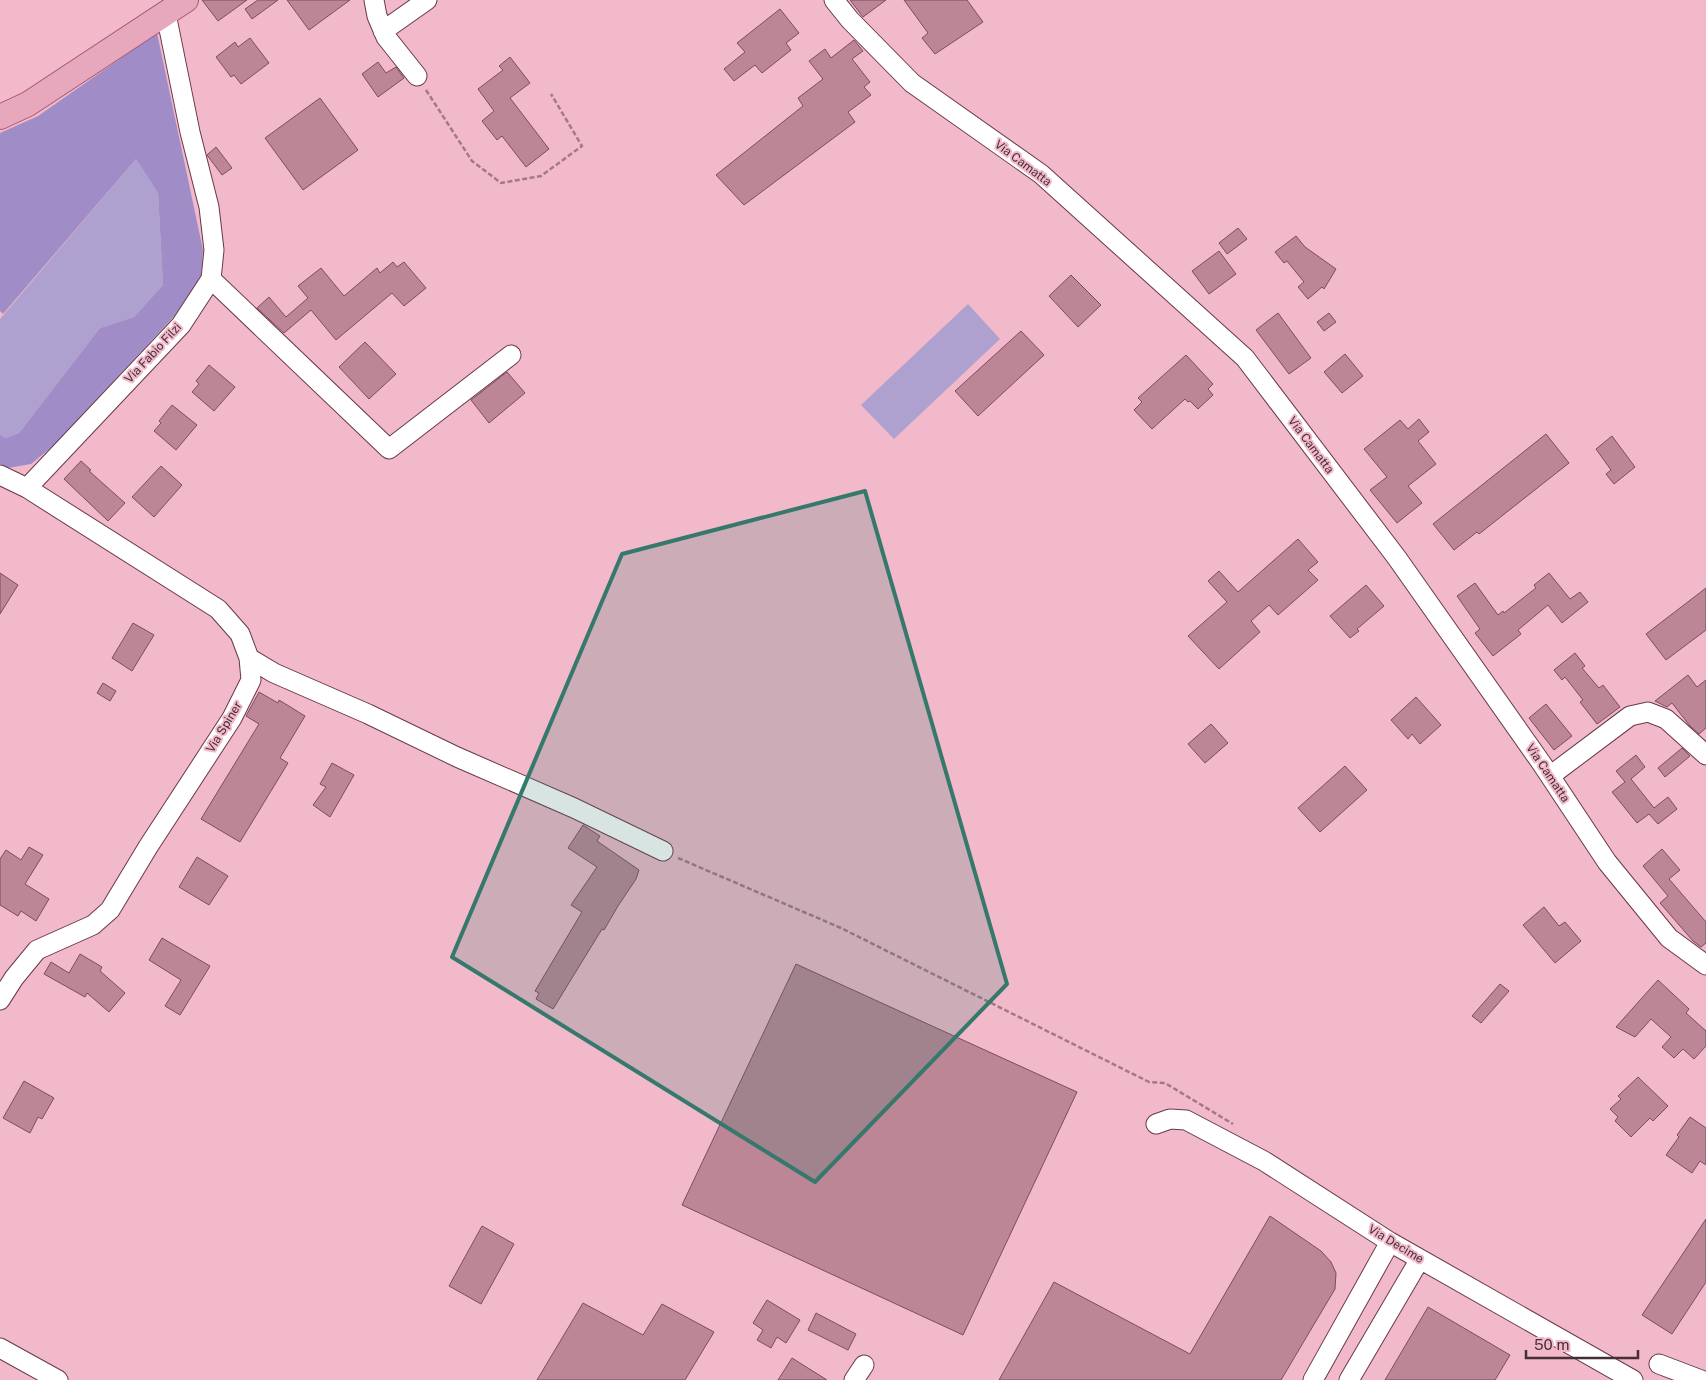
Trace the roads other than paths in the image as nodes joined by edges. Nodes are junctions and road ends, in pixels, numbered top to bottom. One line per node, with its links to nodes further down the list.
1 (186, 0): 5 (main road)
2 (374, 0): 6 (street)
3 (427, 0): 6 (street)
4 (834, 0): 15 (street, Via Camatta)
5 (166, 14): 8 (main road); 9 (street, Via Fabio Filzi)
6 (383, 31): 7 (street)
7 (417, 76)
8 (0, 117)
9 (211, 279): 10 (street); 12 (street, Via Fabio Filzi)
10 (511, 355)
11 (0, 475): 12 (street)
12 (27, 488): 13 (street, Via Spiner)
13 (250, 658): 16 (street); 18 (street, Via Spiner)
14 (1706, 755): 15 (street)
15 (1550, 776): 17 (street, Via Camatta)
16 (662, 851)
17 (1706, 965)
18 (0, 1000)
19 (1156, 1124): 20 (street, Via Decime)
20 (1390, 1242): 21 (street, Via Decime); 25 (street)
21 (1420, 1259): 26 (street); 27 (street, Via Decime)
22 (0, 1348): 24 (street)
23 (1658, 1364): 28 (street)
24 (58, 1380)
25 (1313, 1380)
26 (1349, 1380)
27 (1633, 1380)
28 (1701, 1380)

